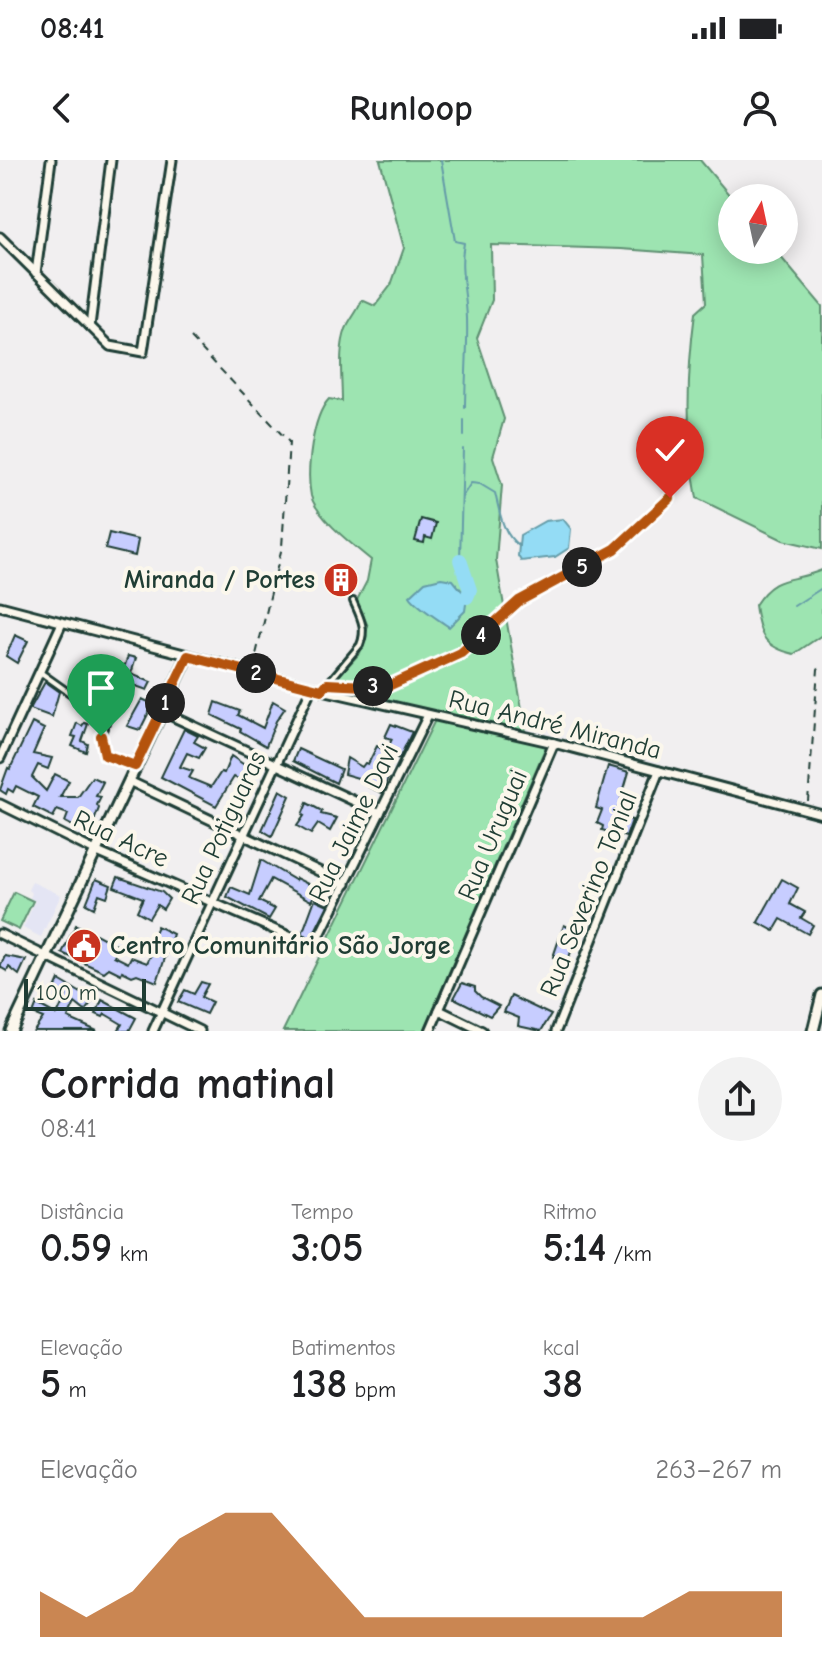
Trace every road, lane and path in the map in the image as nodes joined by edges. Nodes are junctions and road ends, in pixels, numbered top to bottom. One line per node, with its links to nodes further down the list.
1 (51, 160): 5 (street)
2 (111, 160): 6 (street)
3 (172, 160): 6 (street)
4 (0, 237): 5 (street)
5 (36, 273): 6 (street)
6 (90, 326)
7 (191, 338): 15 (path)
8 (670, 498): 17 (path)
9 (353, 601): 17 (lane)
10 (0, 606): 11 (street, Rua André Miranda)
11 (62, 623): 12 (street, Rua André Miranda); 14 (street)
12 (188, 656): 15 (street, Rua André Miranda); 18 (street)
13 (822, 663): 27 (path)
14 (40, 672): 21 (street); 22 (lane)
15 (251, 672): 16 (street, Rua André Miranda)
16 (312, 687): 17 (street, Rua André Miranda); 23 (street, Rua Potiguaras)
17 (325, 687): 19 (street, Rua André Miranda)
18 (161, 711): 22 (street); 23 (street)
19 (428, 715): 20 (street, Rua André Miranda); 28 (street, Rua Jaime Davi)
20 (554, 743): 24 (street, Rua André Miranda); 38 (street, Rua Uruguai)
21 (0, 758)
22 (135, 766): 25 (street)
23 (275, 766): 28 (street); 30 (street, Rua Potiguaras)
24 (659, 771): 27 (street, Rua André Miranda); 45 (street, Rua Severino Tonial)
25 (129, 781): 30 (street); 31 (street)
26 (0, 804): 31 (street, Rua Acre)
27 (807, 810): 29 (street, Rua André Miranda)
28 (380, 813): 32 (street, Rua Jaime Davi)
29 (822, 814)
30 (242, 835): 32 (street); 33 (street, Rua Potiguaras)
31 (95, 851): 33 (street, Rua Acre); 36 (street)
32 (346, 884): 35 (street, Rua Jaime Davi)
33 (210, 903): 35 (street, Rua Acre); 39 (street, Rua Potiguaras)
34 (0, 934): 36 (street)
35 (314, 947)
36 (46, 956): 39 (street); 40 (street)
37 (822, 995): 46 (street)
38 (439, 1010): 43 (street, Rua Uruguai); 44 (street)
39 (161, 1013): 41 (street, Rua Potiguaras); 42 (street)
40 (11, 1031)
41 (153, 1031)
42 (200, 1031)
43 (430, 1031)
44 (482, 1031)
45 (556, 1031)
46 (813, 1031)

